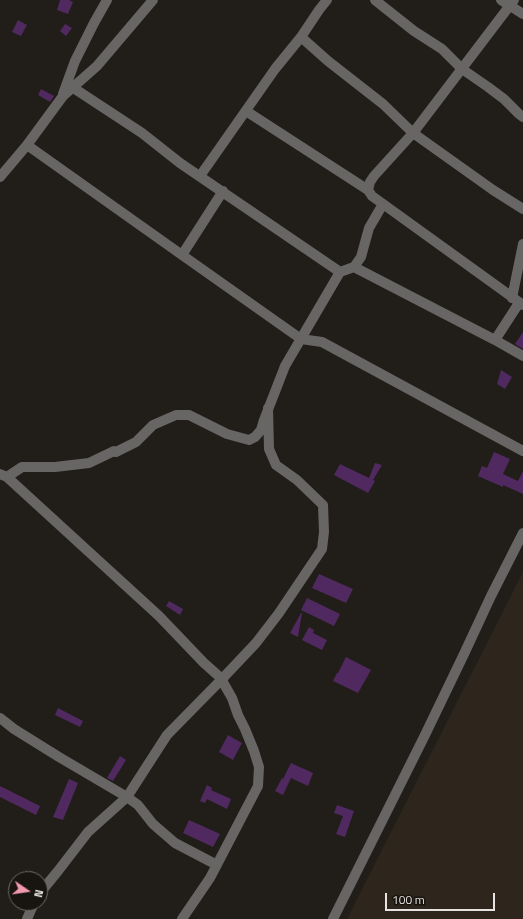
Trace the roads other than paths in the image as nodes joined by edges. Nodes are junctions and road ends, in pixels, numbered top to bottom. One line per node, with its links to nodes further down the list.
1 (107, 0): 10 (street)
2 (153, 0): 9 (street)
3 (327, 0): 7 (street)
4 (374, 0): 8 (street)
5 (508, 2): 6 (street); 8 (street)
6 (523, 14)
7 (300, 37): 11 (street); 13 (street)
8 (462, 69): 12 (street); 13 (street)
9 (72, 87): 10 (street); 15 (street)
10 (63, 96): 14 (street)
11 (246, 111): 15 (street); 17 (street)
12 (523, 117)
13 (413, 133): 17 (street); 20 (street)
14 (27, 145): 16 (street); 22 (street)
15 (200, 176): 18 (street)
16 (0, 177)
17 (368, 190): 19 (street)
18 (223, 191): 22 (street); 24 (street)
19 (383, 204): 23 (street); 25 (street)
20 (523, 209)
21 (523, 244): 25 (street)
22 (182, 255): 26 (street)
23 (354, 267): 24 (street); 27 (street)
24 (340, 272): 26 (street)
25 (518, 302): 27 (street)
26 (301, 339): 29 (street); 30 (street)
27 (495, 340): 28 (street)
28 (523, 356)
29 (268, 408): 31 (street); 33 (street)
30 (523, 451)
31 (3, 475): 33 (street)
32 (523, 533): 39 (street)
33 (222, 679): 35 (street); 36 (street)
34 (0, 718): 35 (street)
35 (127, 797): 36 (street); 37 (street)
36 (217, 865): 38 (street)
37 (48, 883)
38 (182, 919)
39 (334, 919)

